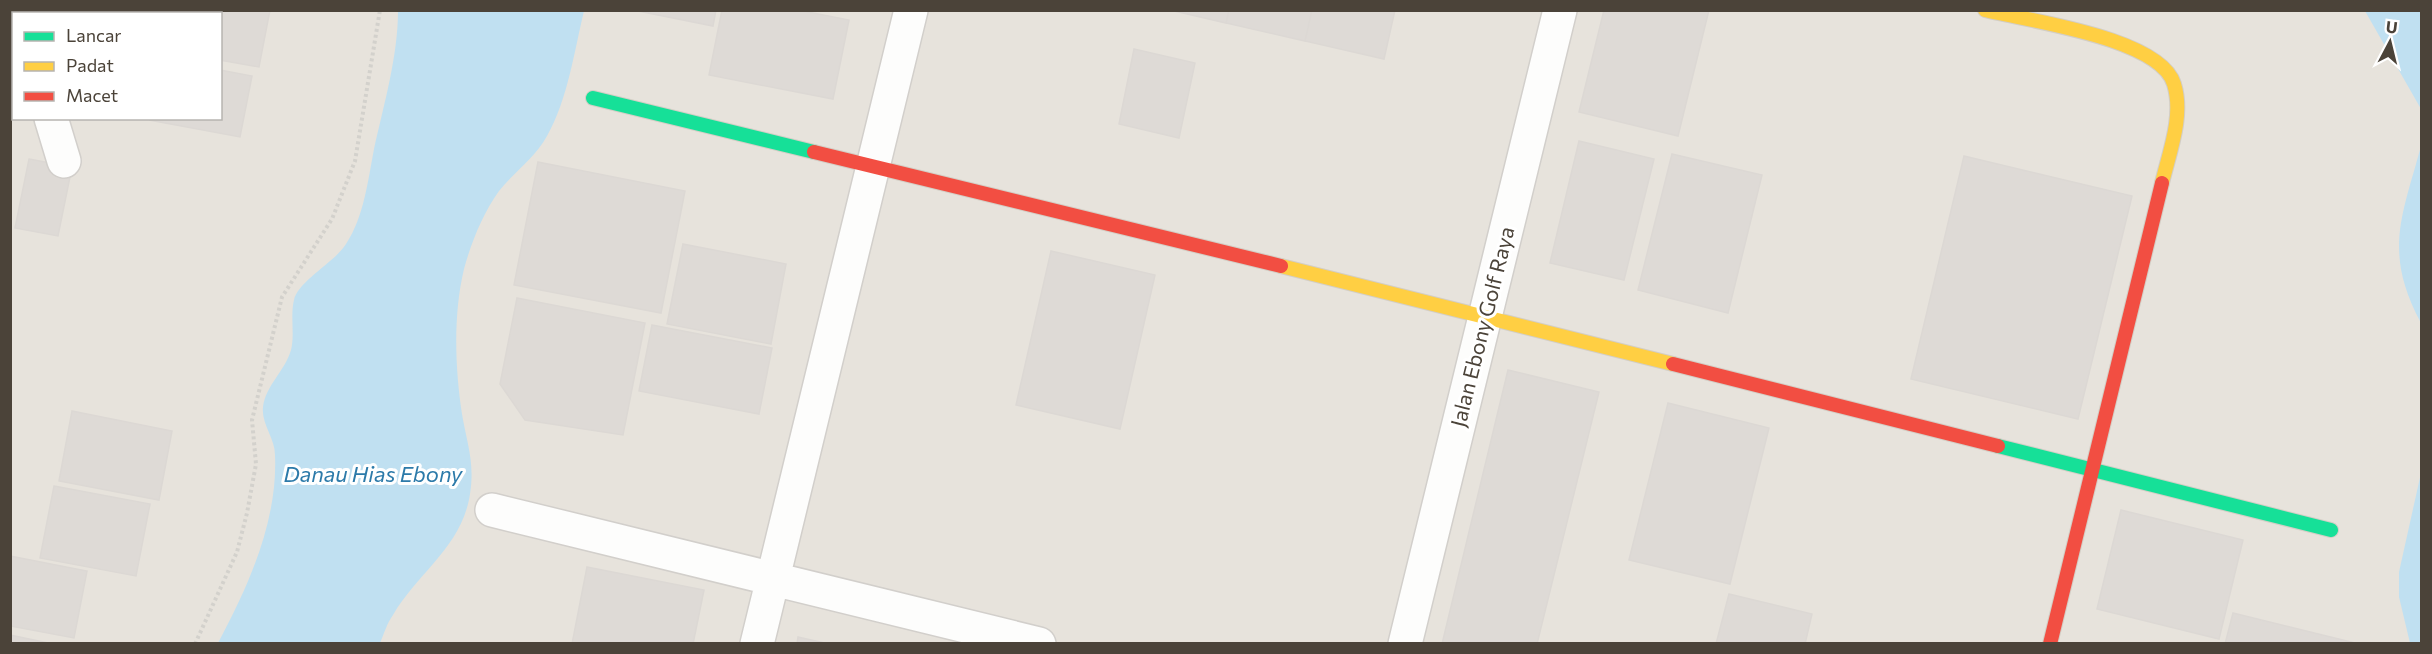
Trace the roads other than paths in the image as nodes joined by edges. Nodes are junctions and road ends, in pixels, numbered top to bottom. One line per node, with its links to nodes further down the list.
1 (911, 10): 7 (street)
2 (1560, 10): 8 (street, Jalan Ebony Golf Raya)
3 (1985, 10): 9 (street)
4 (593, 98): 7 (street)
5 (52, 120): 6 (street)
6 (64, 161)
7 (875, 169): 8 (street); 12 (street)
8 (1485, 316): 9 (street); 15 (street, Jalan Ebony Golf Raya)
9 (2093, 470): 11 (street); 16 (street)
10 (492, 510): 12 (street)
11 (2331, 530)
12 (774, 579): 13 (street); 14 (street)
13 (757, 644)
14 (1040, 644)
15 (1405, 644)
16 (2050, 644)

